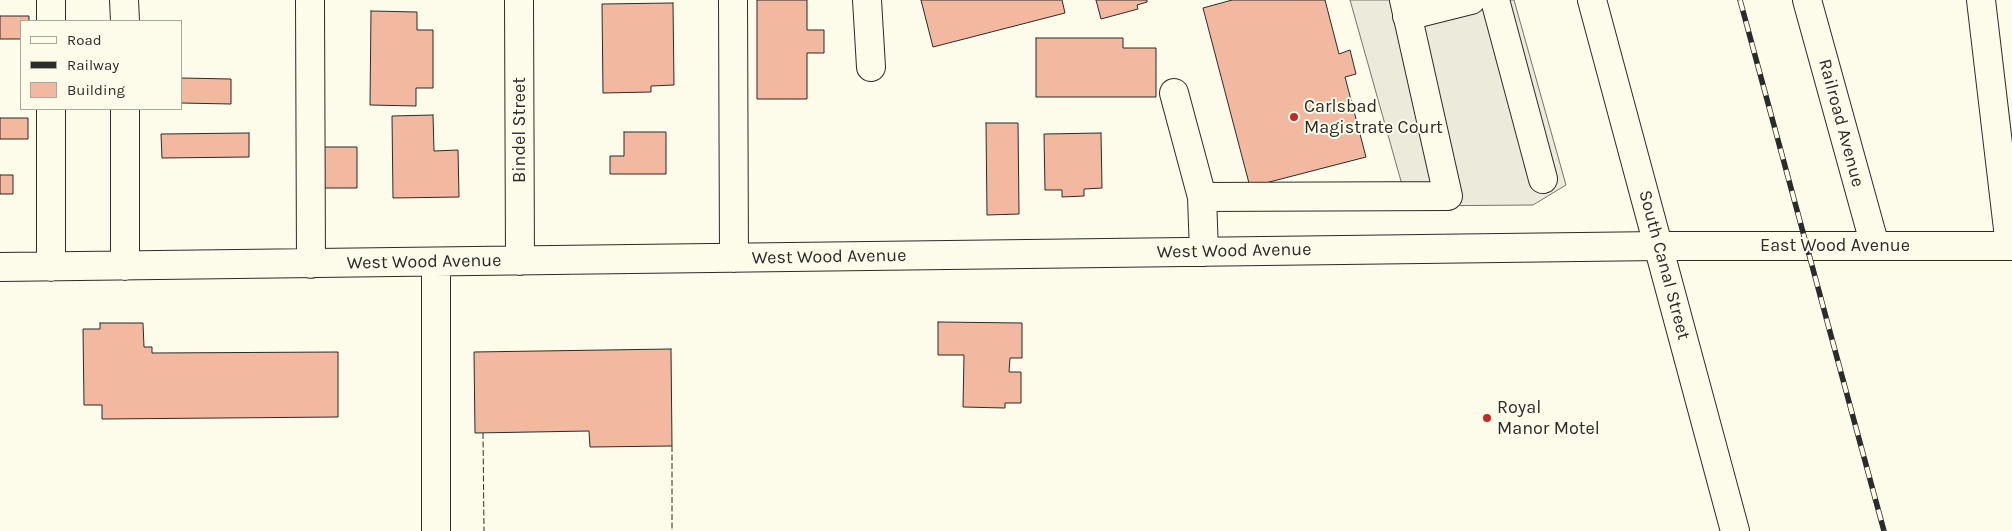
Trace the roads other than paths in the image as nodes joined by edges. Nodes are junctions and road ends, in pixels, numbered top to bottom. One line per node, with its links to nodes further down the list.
1 (51, 0): 13 (main road)
2 (124, 0): 14 (main road)
3 (310, 0): 28 (main road)
4 (520, 0): 26 (main road, Bindel Street)
5 (733, 0): 25 (main road)
6 (866, 0): 15 (main road)
7 (1471, 0): 12 (main road)
8 (1495, 0): 19 (main road)
9 (1592, 0): 21 (main road, South Canal Street)
10 (1807, 0): 22 (main road, Railroad Avenue)
11 (1981, 0): 23 (main road)
12 (1405, 8): 20 (main road)
13 (51, 20)
14 (124, 20)
15 (871, 67)
16 (1174, 92): 20 (main road)
17 (51, 110): 30 (main road)
18 (125, 110): 29 (main road)
19 (1543, 179)
20 (1202, 197): 24 (main road)
21 (1659, 246): 22 (main road, East Wood Avenue); 24 (main road, West Wood Avenue); 33 (main road, South Canal Street)
22 (1875, 246): 23 (main road, East Wood Avenue)
23 (2011, 246)
24 (1204, 252): 25 (main road, West Wood Avenue)
25 (734, 258): 26 (main road, West Wood Avenue)
26 (520, 261): 27 (main road, West Wood Avenue)
27 (436, 262): 28 (main road, West Wood Avenue); 32 (main road)
28 (311, 264): 29 (main road, West Wood Avenue)
29 (125, 266): 30 (main road, West Wood Avenue)
30 (51, 267): 31 (main road, West Wood Avenue)
31 (0, 268)
32 (436, 531)
33 (1735, 531)

